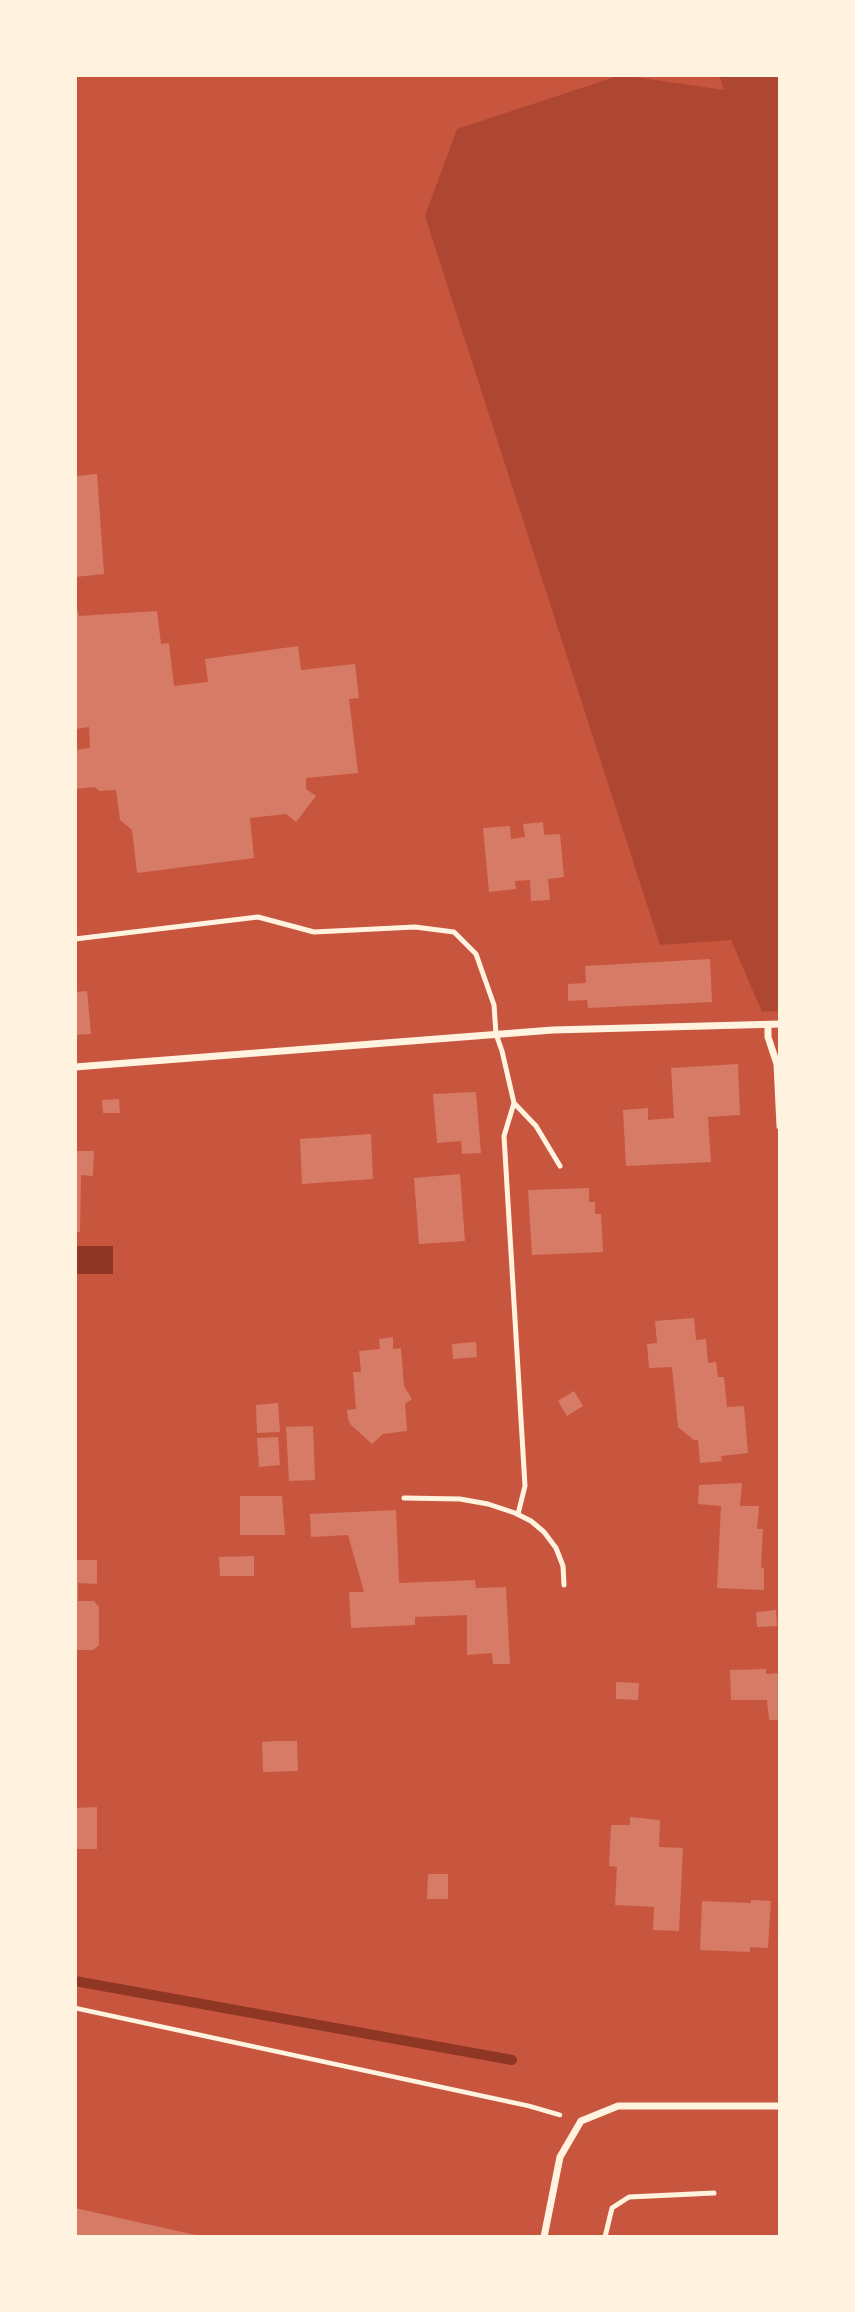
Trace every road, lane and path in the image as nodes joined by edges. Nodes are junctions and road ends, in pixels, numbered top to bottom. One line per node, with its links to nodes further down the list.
1 (75, 939): 4 (lane)
2 (780, 1024): 3 (street)
3 (768, 1025): 4 (street); 7 (street)
4 (496, 1034): 5 (street); 6 (lane)
5 (75, 1067)
6 (514, 1103): 8 (lane); 10 (lane)
7 (780, 1126)
8 (560, 1166)
9 (404, 1498): 10 (lane)
10 (517, 1514): 11 (lane)
11 (564, 1585)
12 (75, 2008): 14 (path)
13 (780, 2106): 14 (street)
14 (581, 2121): 16 (street)
15 (714, 2193): 17 (lane)
16 (544, 2237)
17 (605, 2237)

